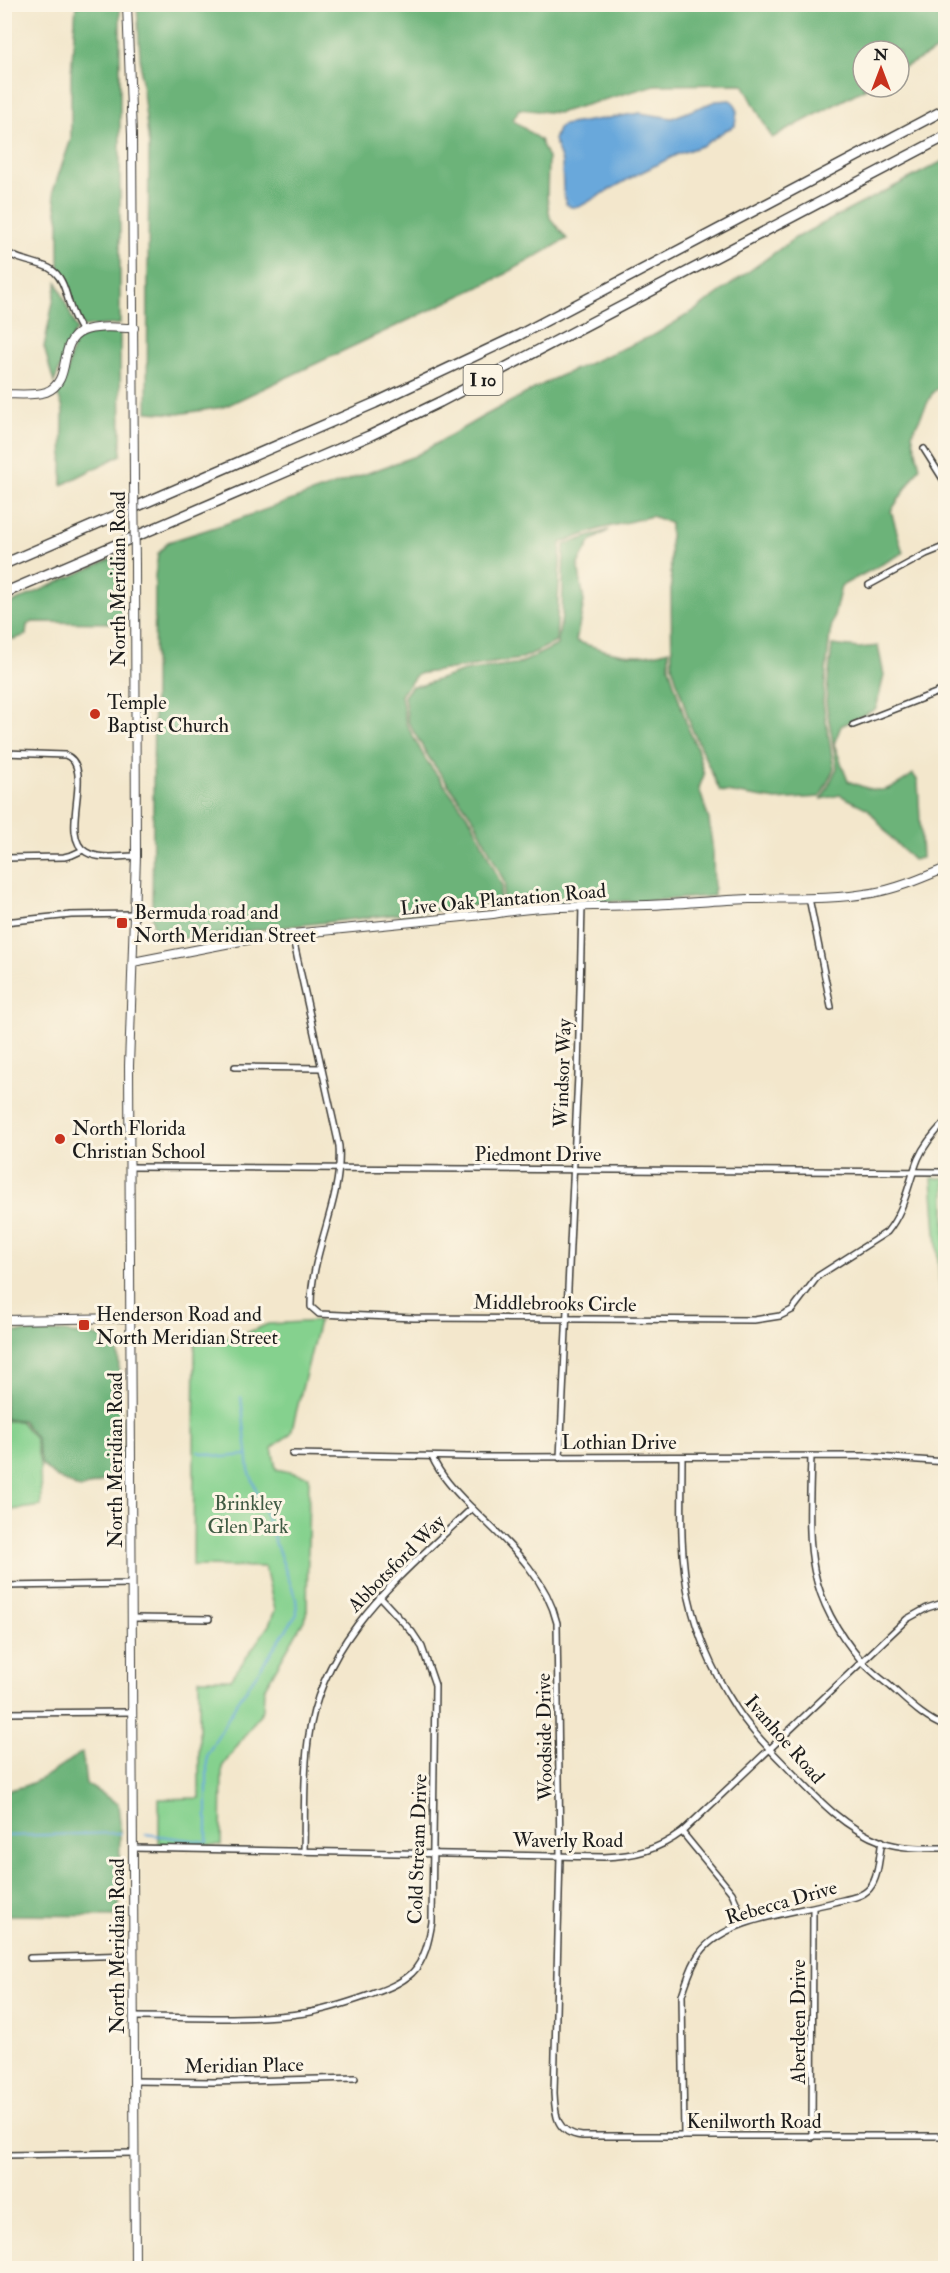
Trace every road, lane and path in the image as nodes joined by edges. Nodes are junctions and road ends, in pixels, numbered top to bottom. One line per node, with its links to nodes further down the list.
1 (126, 4): 5 (main road, North Meridian Road)
2 (945, 109): 11 (highway, I 10)
3 (945, 135): 13 (highway, I 10)
4 (4, 250): 6 (street)
5 (134, 328): 6 (main road); 18 (main road, North Meridian Road, bridge)
6 (82, 332): 7 (main road)
7 (4, 394)
8 (924, 449): 9 (street)
9 (945, 484)
10 (945, 546): 12 (street)
11 (4, 564)
12 (869, 585)
13 (4, 593)
14 (945, 689): 15 (street)
15 (853, 725)
16 (4, 753): 17 (street)
17 (82, 850): 18 (street); 19 (street)
18 (136, 856): 23 (main road, North Meridian Road)
19 (4, 858)
20 (945, 868): 21 (main road, Live Oak Plantation Road)
21 (808, 898): 22 (main road, Live Oak Plantation Road); 27 (street)
22 (582, 906): 25 (main road, Live Oak Plantation Road); 33 (street, Windsor Way)
23 (134, 914): 24 (street); 26 (main road, North Meridian Road)
24 (4, 922)
25 (292, 934): 26 (main road, Live Oak Plantation Road); 29 (street, Middlebrooks Circle)
26 (133, 962): 31 (main road, North Meridian Road)
27 (831, 1007)
28 (235, 1067): 29 (street)
29 (322, 1068): 32 (street, Middlebrooks Circle)
30 (945, 1121): 34 (street, Middlebrooks Circle)
31 (130, 1167): 32 (street, Piedmont Drive); 36 (main road, North Meridian Road)
32 (340, 1168): 33 (street, Piedmont Drive); 37 (street, Middlebrooks Circle)
33 (572, 1170): 34 (street, Piedmont Drive); 37 (street, Windsor Way)
34 (913, 1171): 35 (street, Piedmont Drive); 37 (street, Middlebrooks Circle)
35 (945, 1172)
36 (130, 1318): 38 (main road); 46 (main road, North Meridian Road)
37 (567, 1318): 43 (street, Windsor Way)
38 (4, 1320)
39 (292, 1454): 41 (street, Lothian Drive)
40 (812, 1456): 42 (street, Lothian Drive); 44 (street, Lothian Drive); 52 (street)
41 (432, 1457): 43 (street, Lothian Drive); 45 (street, Woodside Drive)
42 (682, 1457): 43 (street, Lothian Drive); 56 (street, Ivanhoe Road)
43 (560, 1458)
44 (945, 1462)
45 (472, 1508): 48 (street, Abbotsford Way); 63 (street, Woodside Drive)
46 (132, 1584): 47 (street); 50 (main road, North Meridian Road)
47 (4, 1586)
48 (380, 1597): 61 (street, Abbotsford Way); 62 (street, Cold Stream Drive)
49 (945, 1602): 52 (street, Waverly Road)
50 (132, 1618): 51 (street); 53 (main road, North Meridian Road)
51 (209, 1619)
52 (861, 1661): 55 (street); 56 (street, Waverly Road)
53 (132, 1712): 54 (street); 59 (main road, North Meridian Road)
54 (4, 1713)
55 (945, 1727)
56 (769, 1748): 57 (street, Waverly Road); 58 (street, Ivanhoe Road)
57 (682, 1832): 63 (street, Waverly Road); 65 (street)
58 (882, 1841): 60 (street, Ivanhoe Road); 64 (street, Rebecca Drive)
59 (133, 1848): 61 (street, Waverly Road); 66 (main road, North Meridian Road)
60 (945, 1848)
61 (304, 1851): 62 (street, Waverly Road)
62 (433, 1854): 63 (street, Waverly Road); 68 (street, Cold Stream Drive)
63 (560, 1856): 71 (street, Woodside Drive)
64 (813, 1908): 65 (street, Rebecca Drive); 74 (street, Aberdeen Drive)
65 (744, 1923): 72 (street, Rebecca Drive)
66 (133, 1955): 67 (street); 68 (main road, North Meridian Road)
67 (30, 1958)
68 (134, 2017): 70 (main road, North Meridian Road)
69 (355, 2078): 70 (street, Meridian Place)
70 (134, 2081): 75 (main road, North Meridian Road)
71 (564, 2130): 72 (street, Kenilworth Road)
72 (684, 2136): 74 (street, Kenilworth Road)
73 (945, 2136): 74 (street, Kenilworth Road)
74 (812, 2137)
75 (134, 2153): 76 (street); 77 (main road, North Meridian Road)
76 (4, 2155)
77 (135, 2268)

